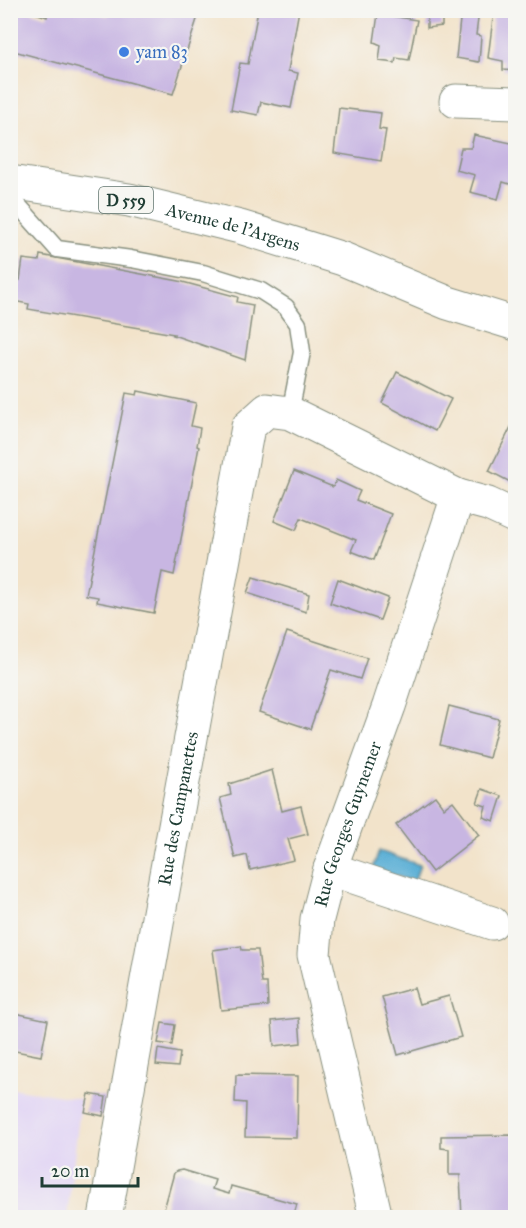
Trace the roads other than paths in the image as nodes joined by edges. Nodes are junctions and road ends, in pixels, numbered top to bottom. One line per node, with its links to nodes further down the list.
1 (456, 101): 2 (street)
2 (516, 103)
3 (10, 182): 5 (street, Avenue de l'Argens / D 559)
4 (10, 196): 8 (lane)
5 (448, 303): 6 (street, Avenue de l'Argens / D 559); 7 (street, Avenue de l'Argens / D 559)
6 (516, 324)
7 (516, 340)
8 (279, 411): 9 (street); 13 (street, Rue des Campanettes)
9 (458, 496): 10 (street); 11 (street, Rue Georges Guynemer)
10 (516, 517)
11 (330, 869): 12 (street); 14 (street, Rue Georges Guynemer)
12 (492, 923)
13 (105, 1218)
14 (376, 1218)

